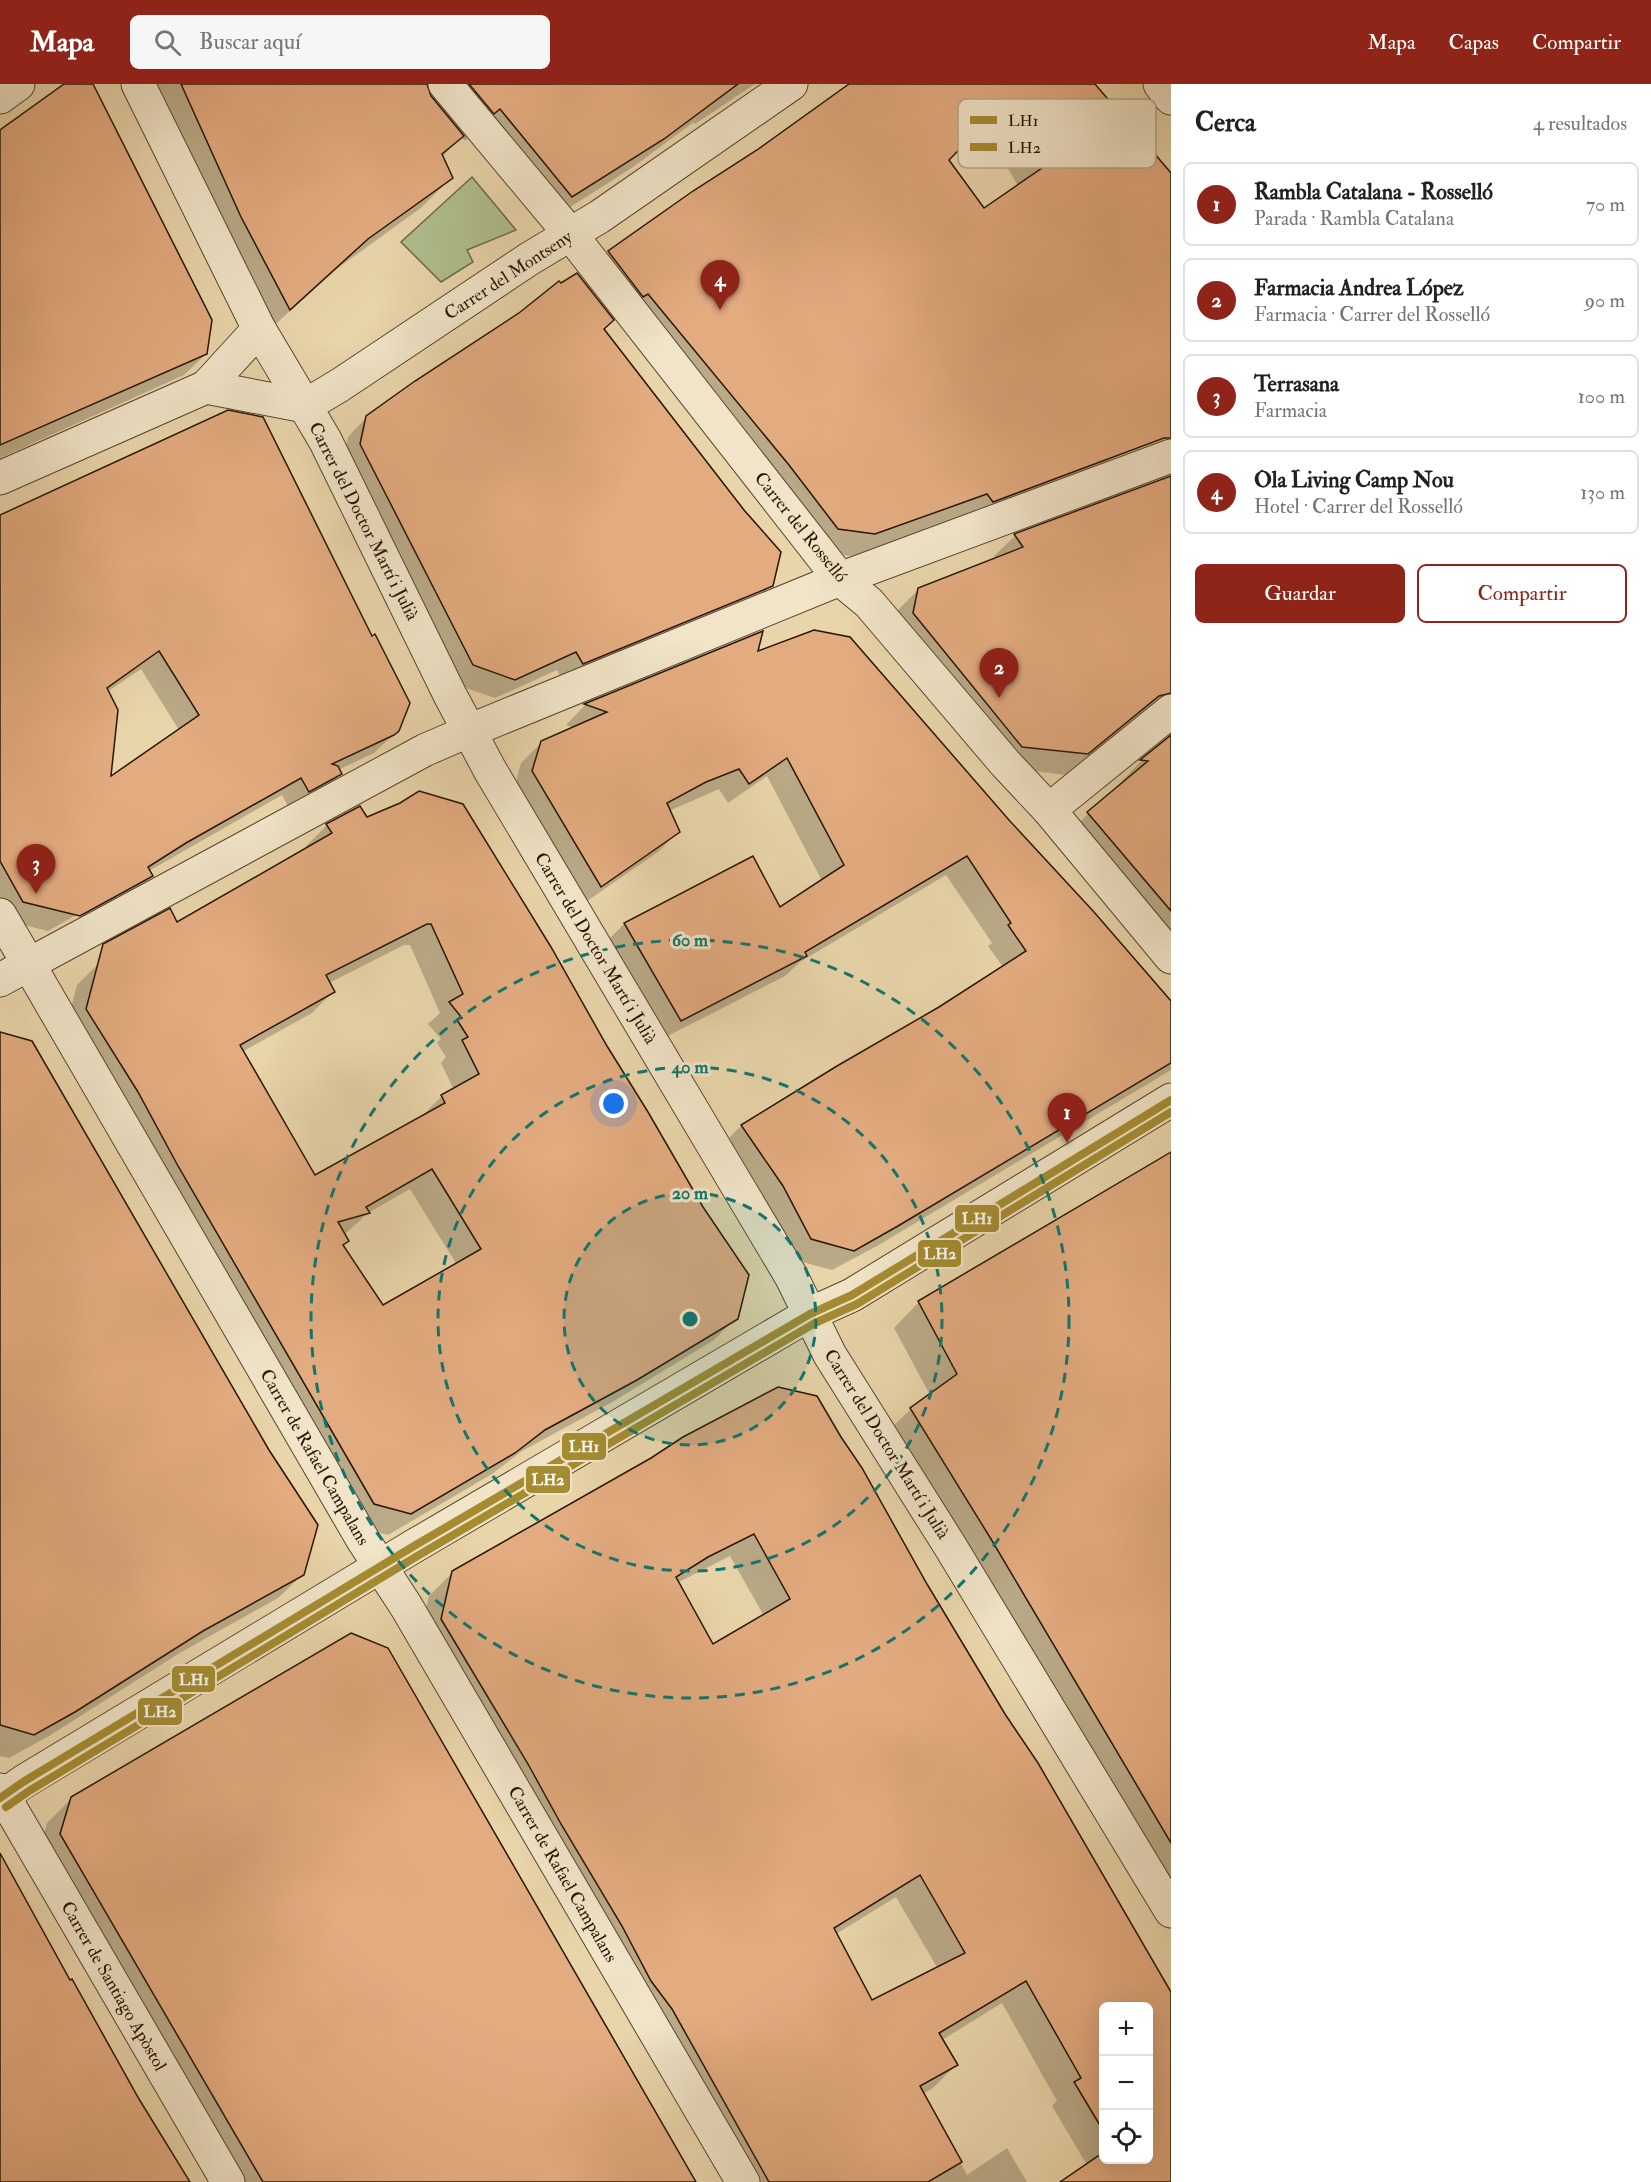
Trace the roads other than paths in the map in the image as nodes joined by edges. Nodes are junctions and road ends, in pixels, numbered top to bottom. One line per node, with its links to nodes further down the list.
1 (18, 84): 6 (street)
2 (138, 84): 9 (street, Carrer del Doctor Martí i Julià)
3 (446, 84): 8 (street, Carrer del Rosselló)
4 (791, 84): 8 (street, Carrer del Montseny)
5 (1160, 84): 7 (street)
6 (0, 98)
7 (1171, 98)
8 (571, 235): 11 (street, Carrer del Montseny); 14 (street, Carrer del Rosselló)
9 (259, 329): 10 (street); 11 (street, Carrer del Doctor Martí i Julià)
10 (206, 387): 11 (street); 13 (street)
11 (305, 406): 16 (street, Carrer del Doctor Martí i Julià)
12 (1171, 456): 14 (street)
13 (0, 478)
14 (840, 579): 16 (street); 17 (street, Carrer del Rosselló)
15 (1171, 711): 17 (street)
16 (469, 731): 20 (street); 23 (street, Carrer del Doctor Martí i Julià)
17 (1049, 810): 19 (street, Carrer del Rosselló)
18 (0, 915): 20 (street, Carrer de Rafael Campalans)
19 (1171, 957)
20 (29, 964): 21 (street); 24 (street, Carrer de Rafael Campalans)
21 (0, 980)
22 (1171, 1100): 23 (street)
23 (810, 1314): 24 (street); 26 (street, Carrer del Doctor Martí i Julià)
24 (380, 1567): 25 (street); 28 (street, Carrer de Rafael Campalans)
25 (1, 1795): 27 (street, Carrer de Santiago Apòstol)
26 (1171, 1911)
27 (228, 2182)
28 (743, 2182)

